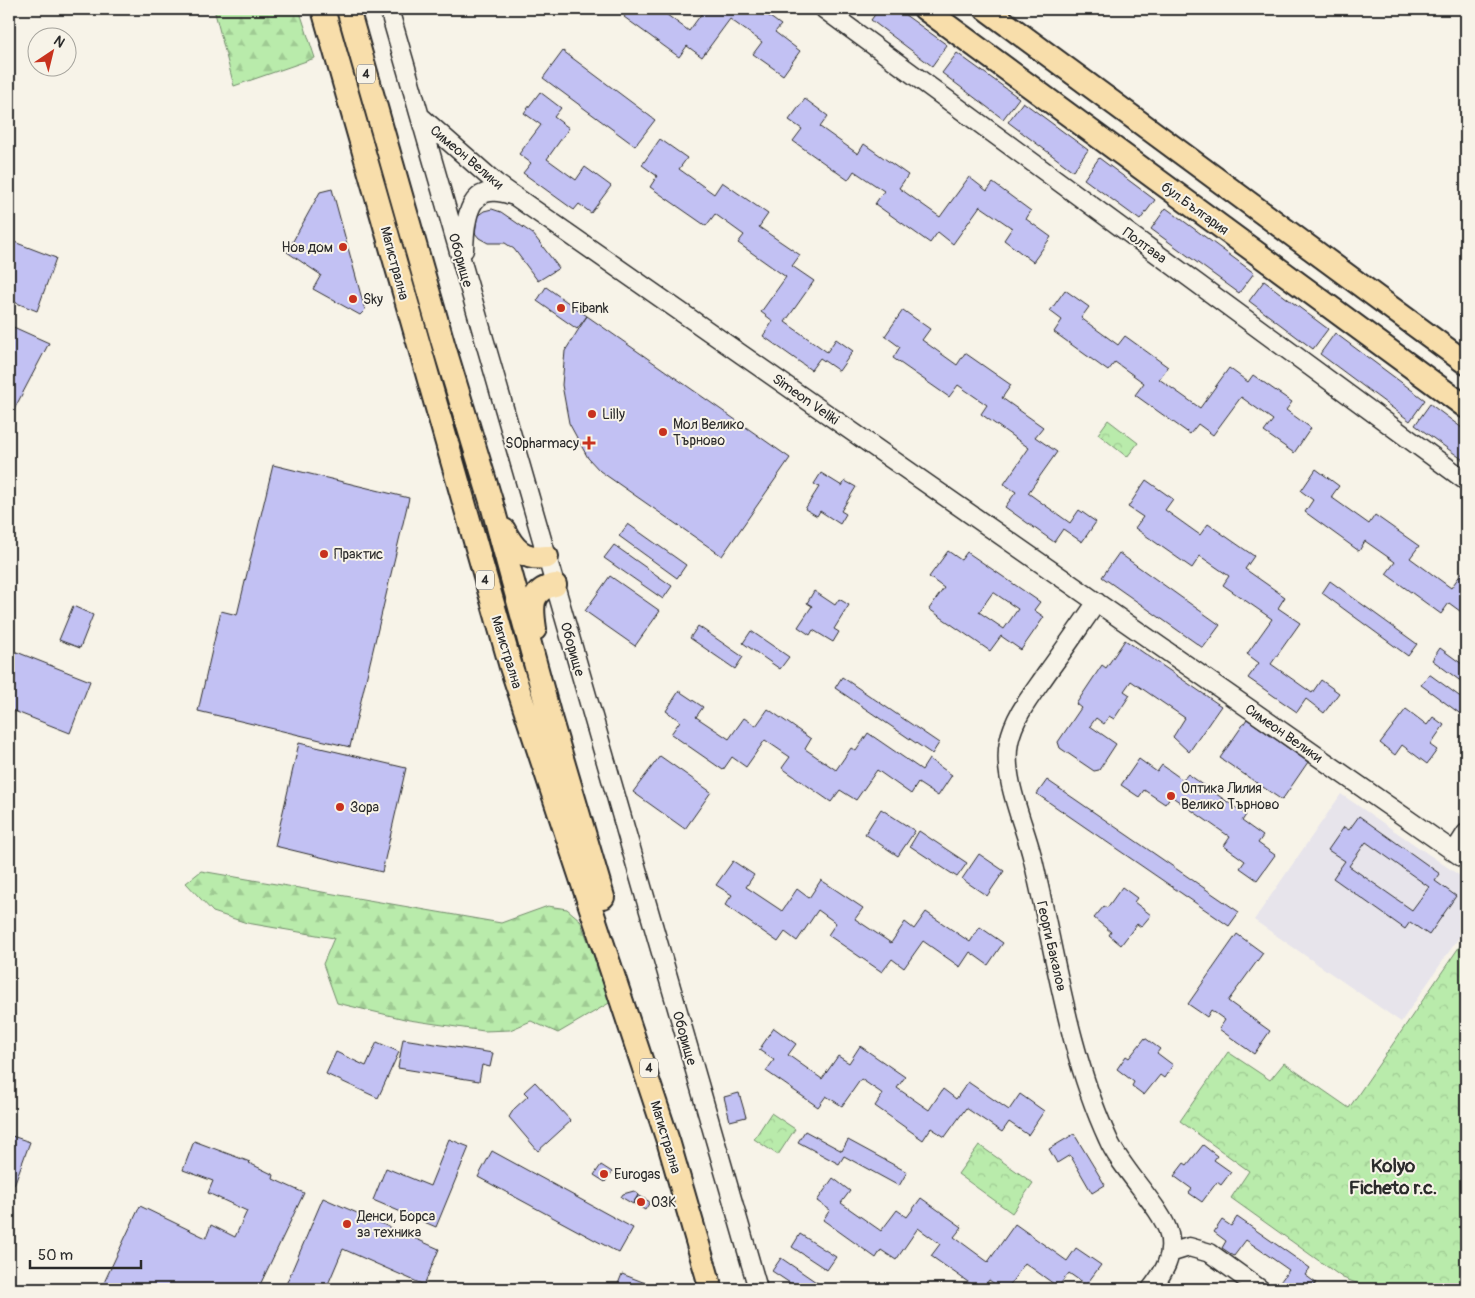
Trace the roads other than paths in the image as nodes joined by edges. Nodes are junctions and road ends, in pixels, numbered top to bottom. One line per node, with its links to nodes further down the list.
1 (311, 9): 11 (main road)
2 (323, 9): 11 (main road, Магистрална / 4)
3 (348, 9): 10 (main road, 4)
4 (357, 9): 10 (main road)
5 (389, 9): 9 (street, Оборище)
6 (824, 9): 16 (street, Полтава)
7 (925, 9): 15 (main road, бул.България)
8 (986, 9): 14 (main road)
9 (420, 116): 12 (street, Симеон Велики); 13 (street, Оборище)
10 (384, 140): 17 (main road, 4)
11 (362, 146): 24 (main road, Магистрална / 4)
12 (516, 196): 13 (street); 20 (street, Simeon Veliki)
13 (463, 265): 18 (street, Оборище)
14 (1466, 363)
15 (1466, 407)
16 (1466, 481)
17 (491, 501): 18 (main road); 21 (main road, 4)
18 (547, 558): 19 (street, Оборище)
19 (555, 585): 21 (main road); 27 (street, Оборище)
20 (1097, 602): 23 (street, Симеон Велики); 25 (street, Георги Бакалов)
21 (549, 714): 24 (main road, 4)
22 (1466, 833): 23 (street, Симеон Велики)
23 (1460, 856)
24 (669, 1144): 26 (main road, Магистрална / 4)
25 (1170, 1253): 28 (street, Георги Бакалов); 29 (street)
26 (711, 1289)
27 (758, 1289)
28 (1151, 1289)
29 (1260, 1289)

